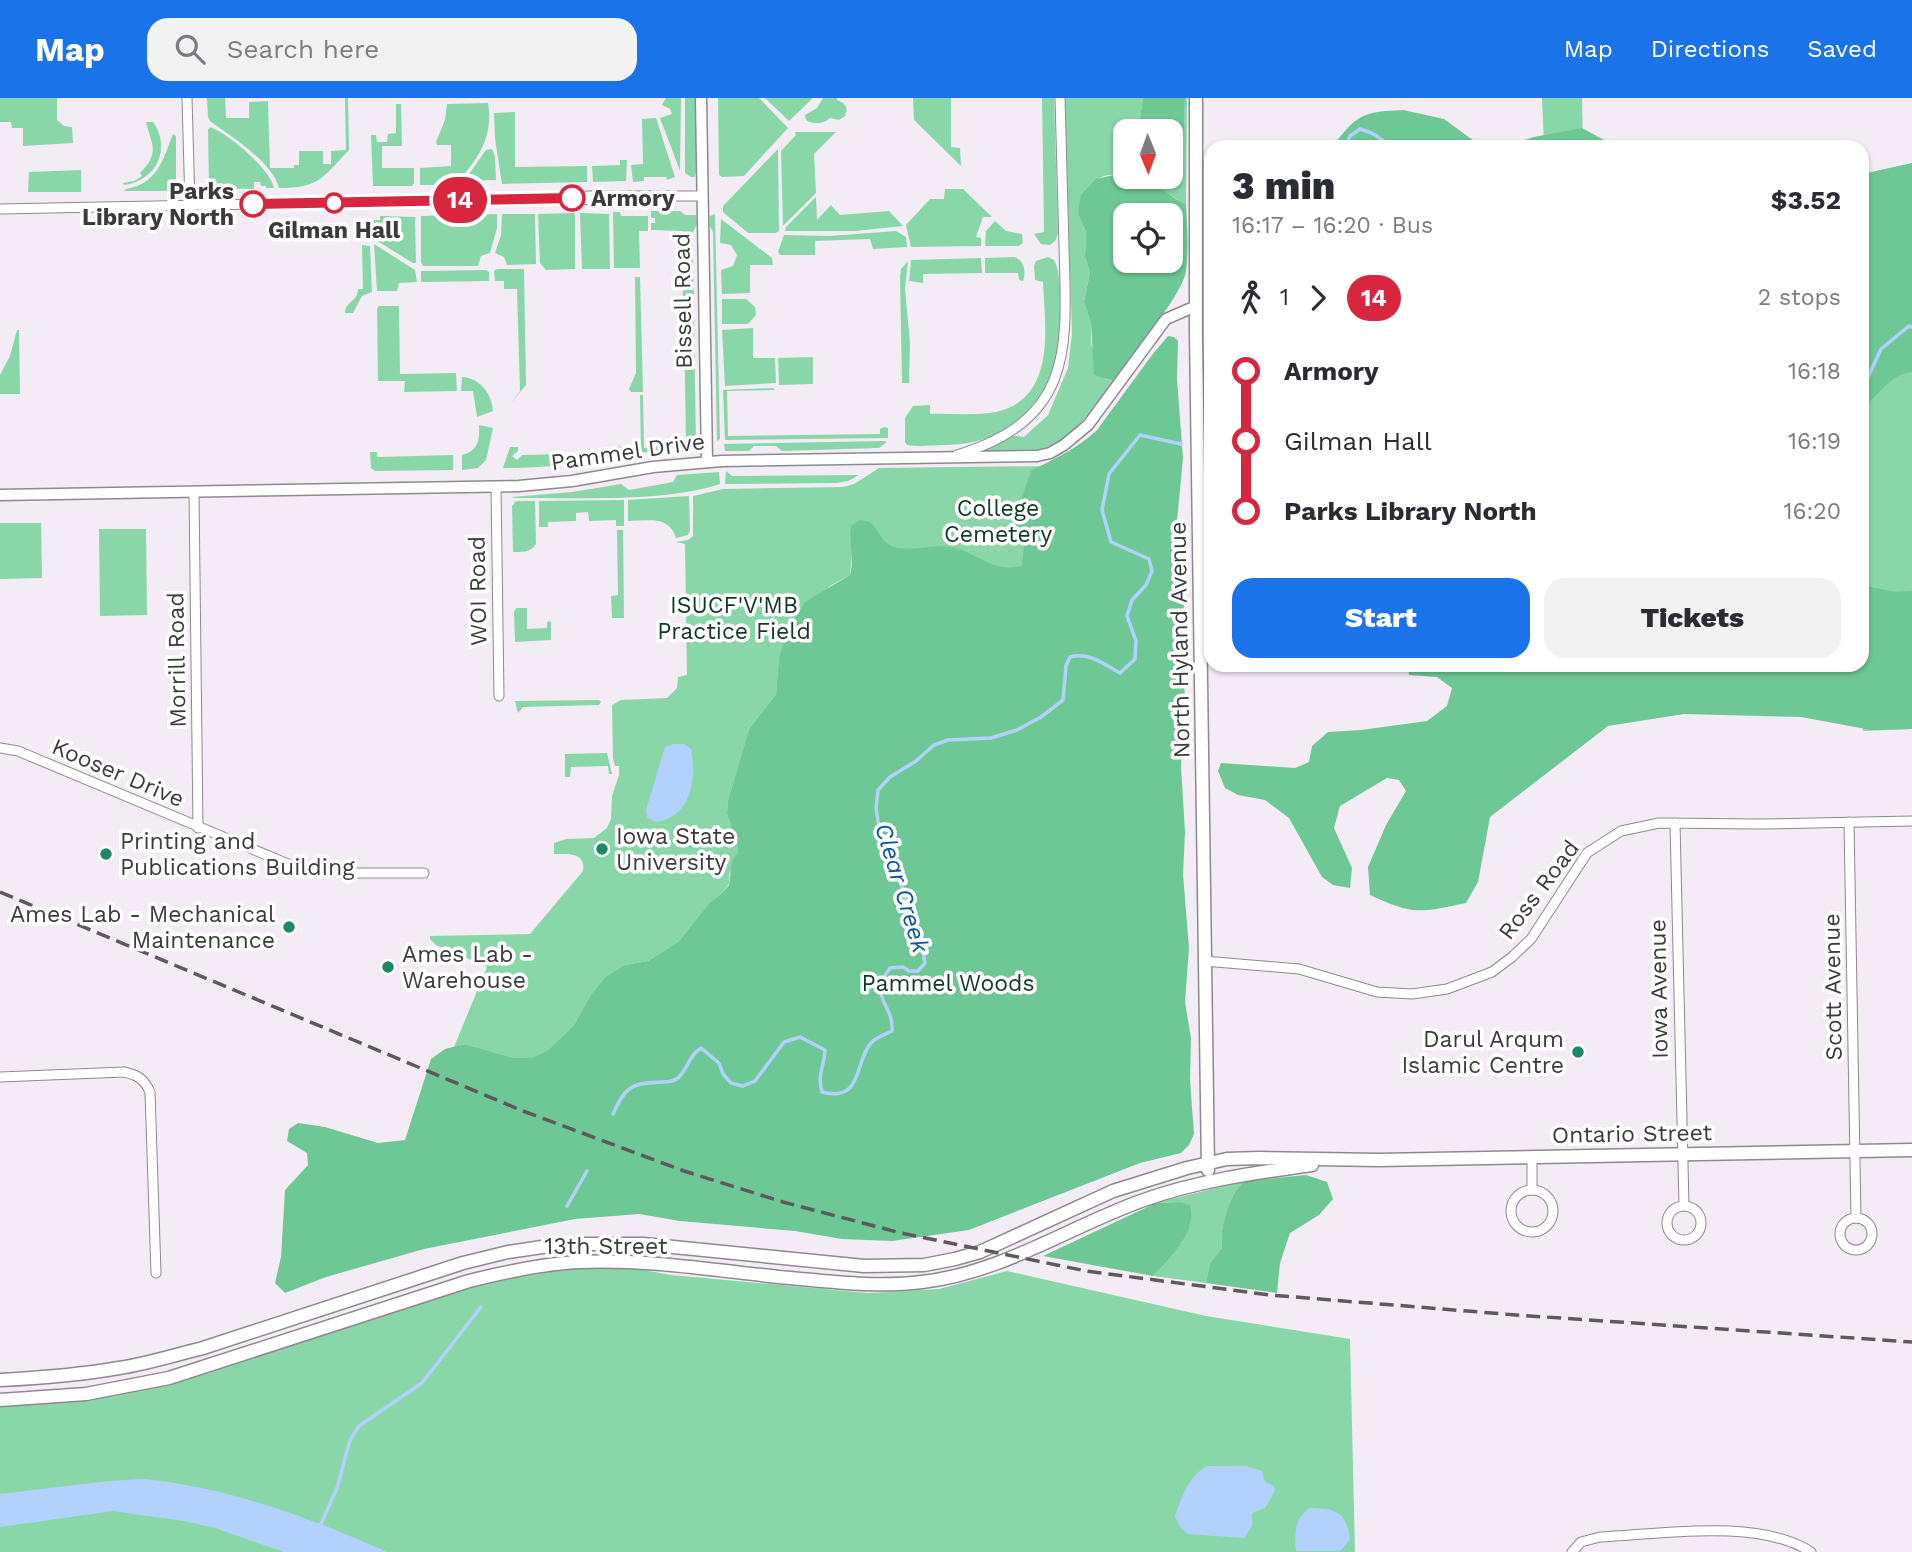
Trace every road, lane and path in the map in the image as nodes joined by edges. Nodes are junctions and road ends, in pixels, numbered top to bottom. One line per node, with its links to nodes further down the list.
1 (187, 98): 6 (street)
2 (701, 98): 5 (street, Bissell Road)
3 (1060, 98): 9 (street)
4 (1196, 98): 8 (main road, North Hyland Avenue)
5 (702, 196): 6 (street); 11 (street, Bissell Road)
6 (190, 206): 7 (street)
7 (0, 209)
8 (1196, 306): 9 (street, Pammel Drive); 10 (main road, North Hyland Avenue)
9 (949, 457): 11 (street, Pammel Drive)
10 (1204, 460)
11 (707, 462): 12 (street, Pammel Drive)
12 (496, 487): 13 (street, Pammel Drive); 16 (street, WOI Road)
13 (194, 492): 14 (street, Pammel Drive); 21 (street, Morrill Road)
14 (0, 495)
15 (1205, 672): 23 (main road, North Hyland Avenue)
16 (499, 696)
17 (0, 748): 21 (street, Kooser Drive)
18 (1912, 821): 20 (street, Ross Road)
19 (1675, 822): 20 (street, Ross Road); 23 (street, Ross Road); 27 (street, Iowa Avenue)
20 (1849, 822): 26 (street, Scott Avenue)
21 (198, 828): 22 (street, Kooser Drive)
22 (424, 873)
23 (1205, 961): 30 (main road, North Hyland Avenue)
24 (0, 1077): 35 (street)
25 (1912, 1150): 26 (main road, Ontario Street)
26 (1855, 1151): 27 (main road, Ontario Street); 34 (street, Scott Avenue)
27 (1683, 1154): 28 (main road, Ontario Street); 33 (street, Iowa Avenue)
28 (1532, 1157): 29 (main road, Ontario Street); 32 (street)
29 (1354, 1160): 30 (main road, Ontario Street); 31 (main road, Ontario Street)
30 (1207, 1163): 31 (main road, North Hyland Avenue); 36 (main road, 13th Street)
31 (1210, 1181): 37 (main road, 13th Street)
32 (1532, 1190): 32 (street)
33 (1684, 1206)
34 (1856, 1218)
35 (156, 1273)
36 (0, 1380)
37 (0, 1400)
38 (1572, 1552): 39 (street)
39 (1811, 1552)

